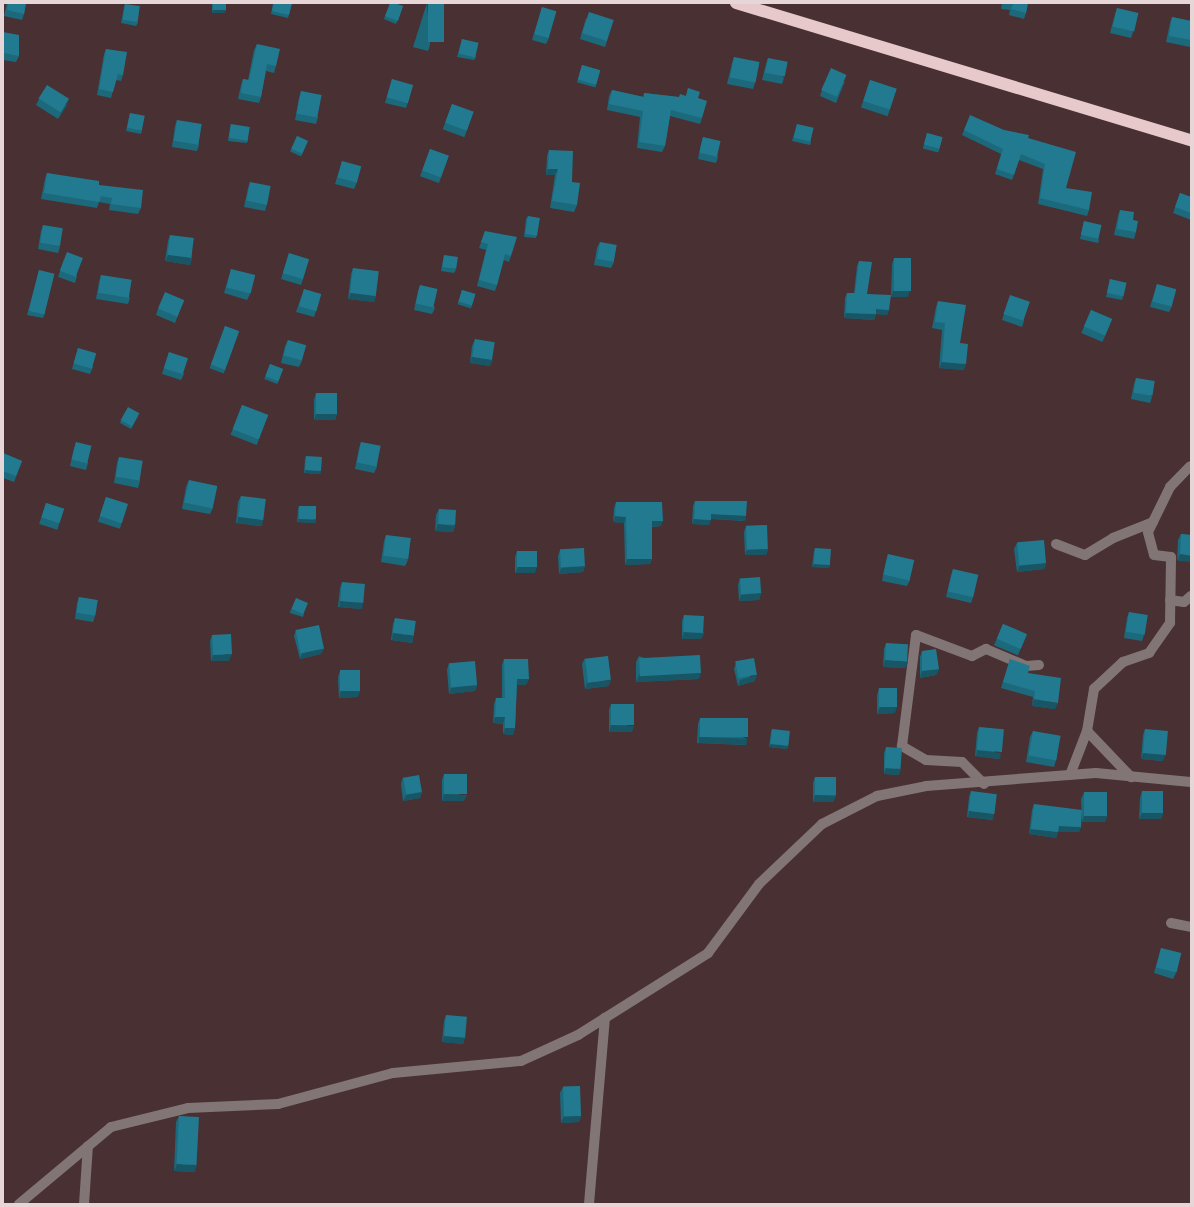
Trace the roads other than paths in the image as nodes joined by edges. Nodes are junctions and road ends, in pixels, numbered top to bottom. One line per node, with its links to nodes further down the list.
1 (736, 3): 2 (highway)
2 (1191, 140)
3 (1190, 466): 4 (street)
4 (1154, 522): 5 (street); 7 (street)
5 (1056, 544)
6 (1191, 596): 7 (street)
7 (1170, 600): 9 (street)
8 (1039, 665): 13 (street)
9 (1087, 732): 10 (street); 11 (street)
10 (1070, 775): 11 (street); 13 (street)
11 (1131, 777): 12 (street)
12 (1191, 782)
13 (984, 784): 16 (street)
14 (1171, 923): 15 (street)
15 (1191, 927)
16 (605, 1018): 17 (street); 20 (street)
17 (88, 1146): 18 (street); 19 (street)
18 (19, 1204)
19 (84, 1204)
20 (589, 1204)

